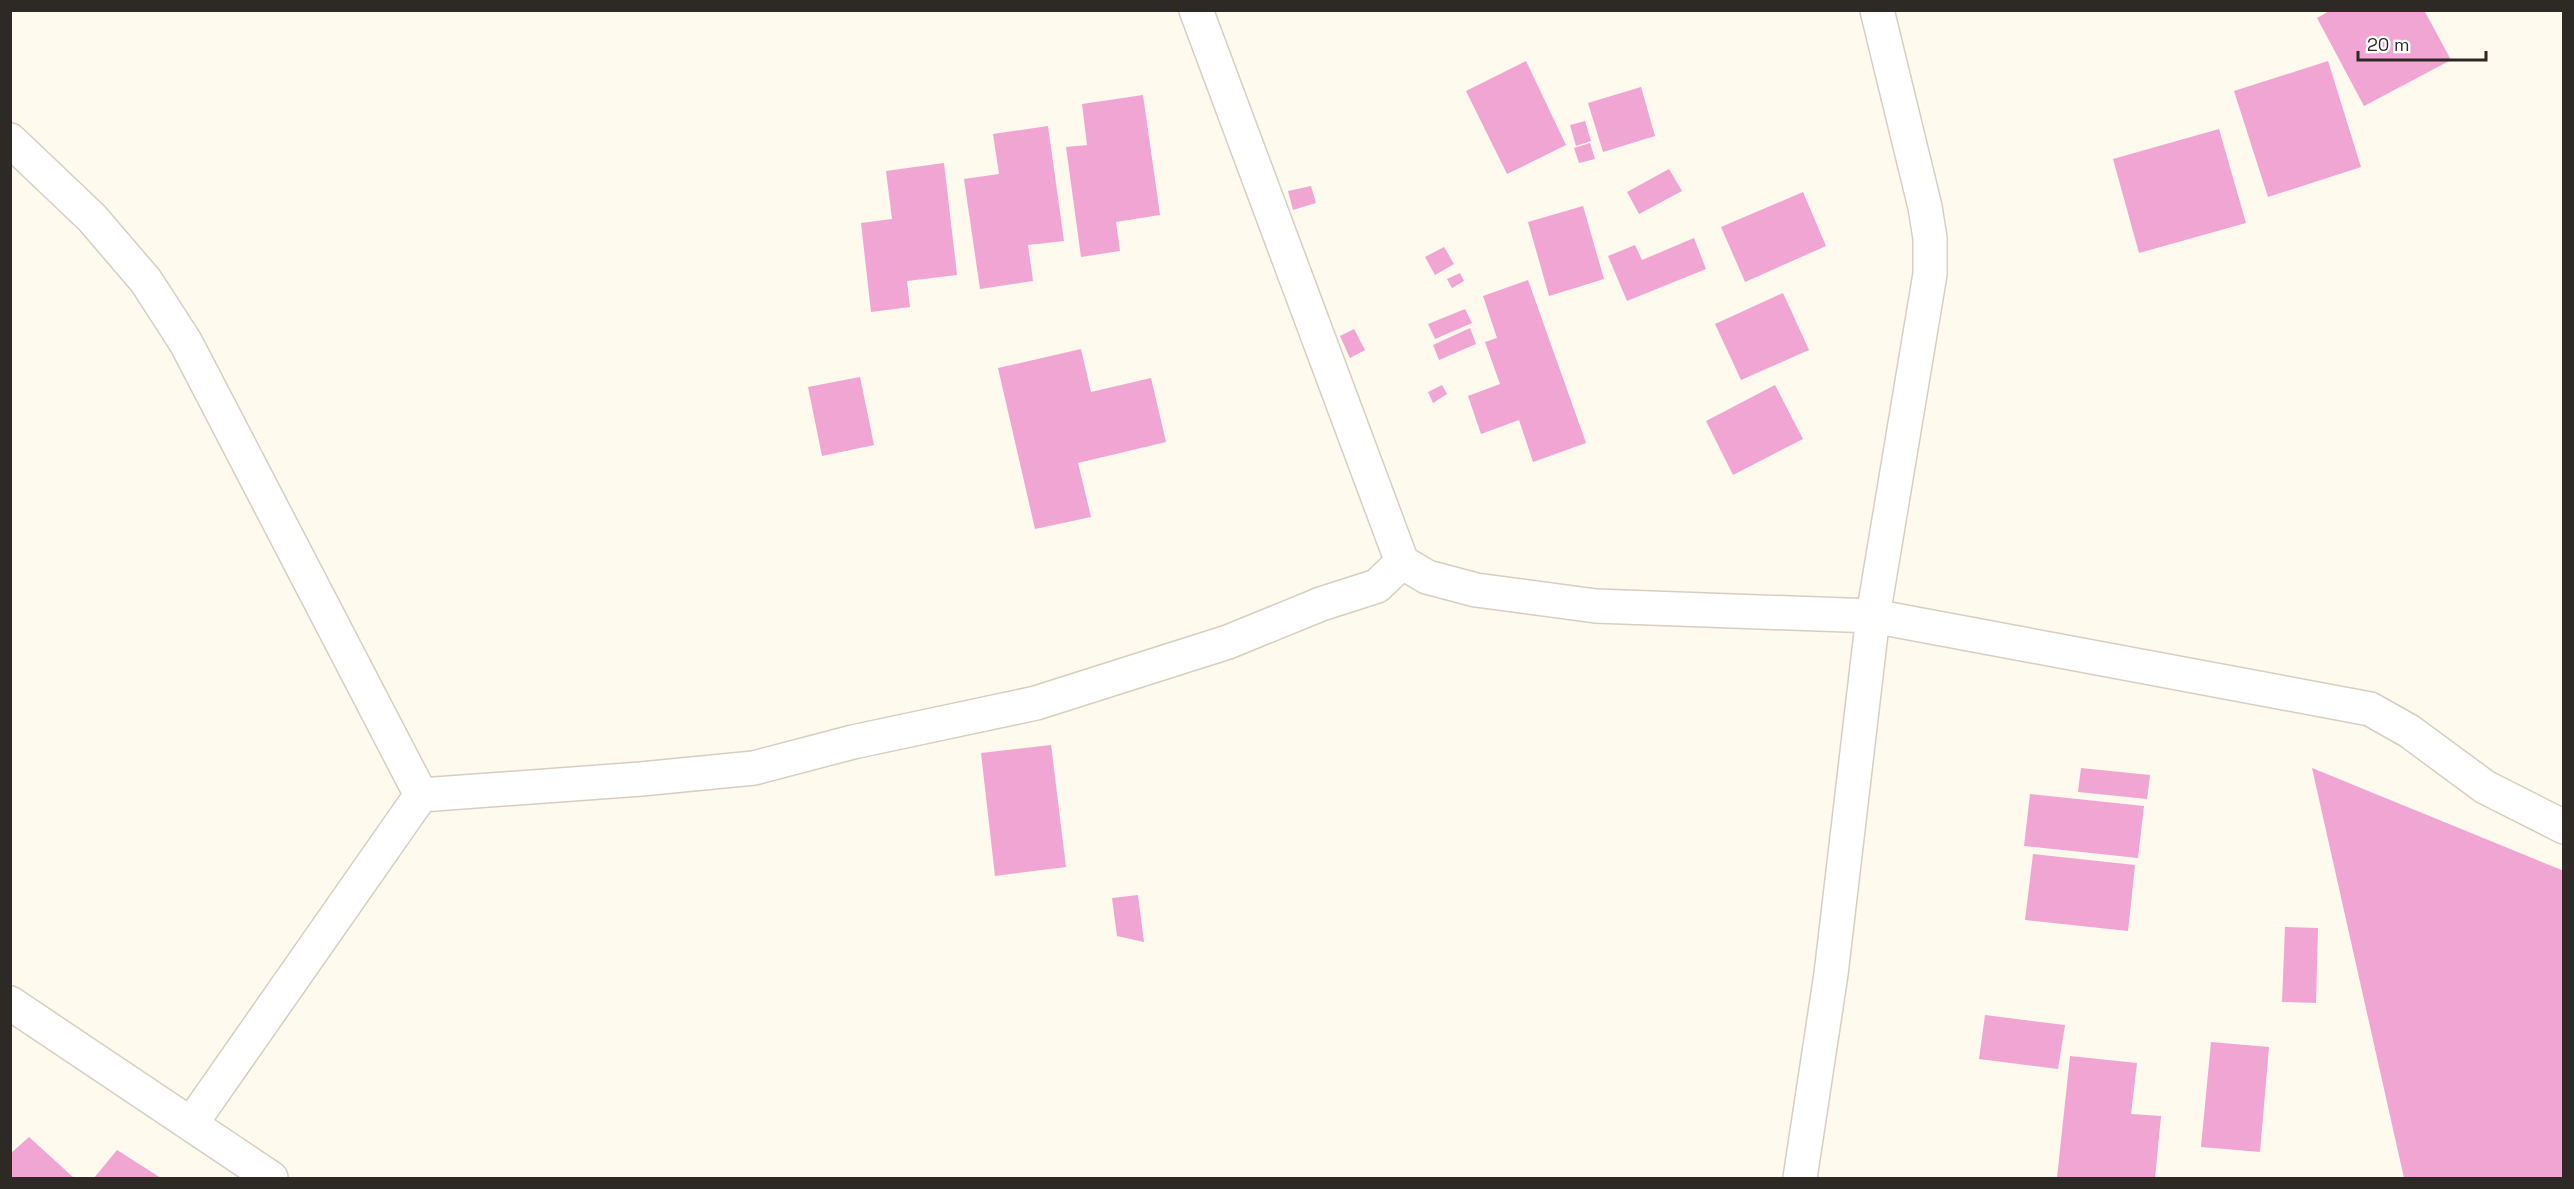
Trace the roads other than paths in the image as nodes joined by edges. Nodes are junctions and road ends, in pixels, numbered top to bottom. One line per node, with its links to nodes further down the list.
1 (1196, 10): 4 (street)
2 (1877, 10): 5 (street)
3 (10, 140): 6 (street)
4 (1402, 562): 5 (street); 6 (street)
5 (1873, 616): 7 (street); 11 (street)
6 (422, 795): 9 (street)
7 (2564, 826)
8 (10, 1003): 9 (street)
9 (191, 1124): 10 (street)
10 (271, 1179)
11 (1800, 1179)

